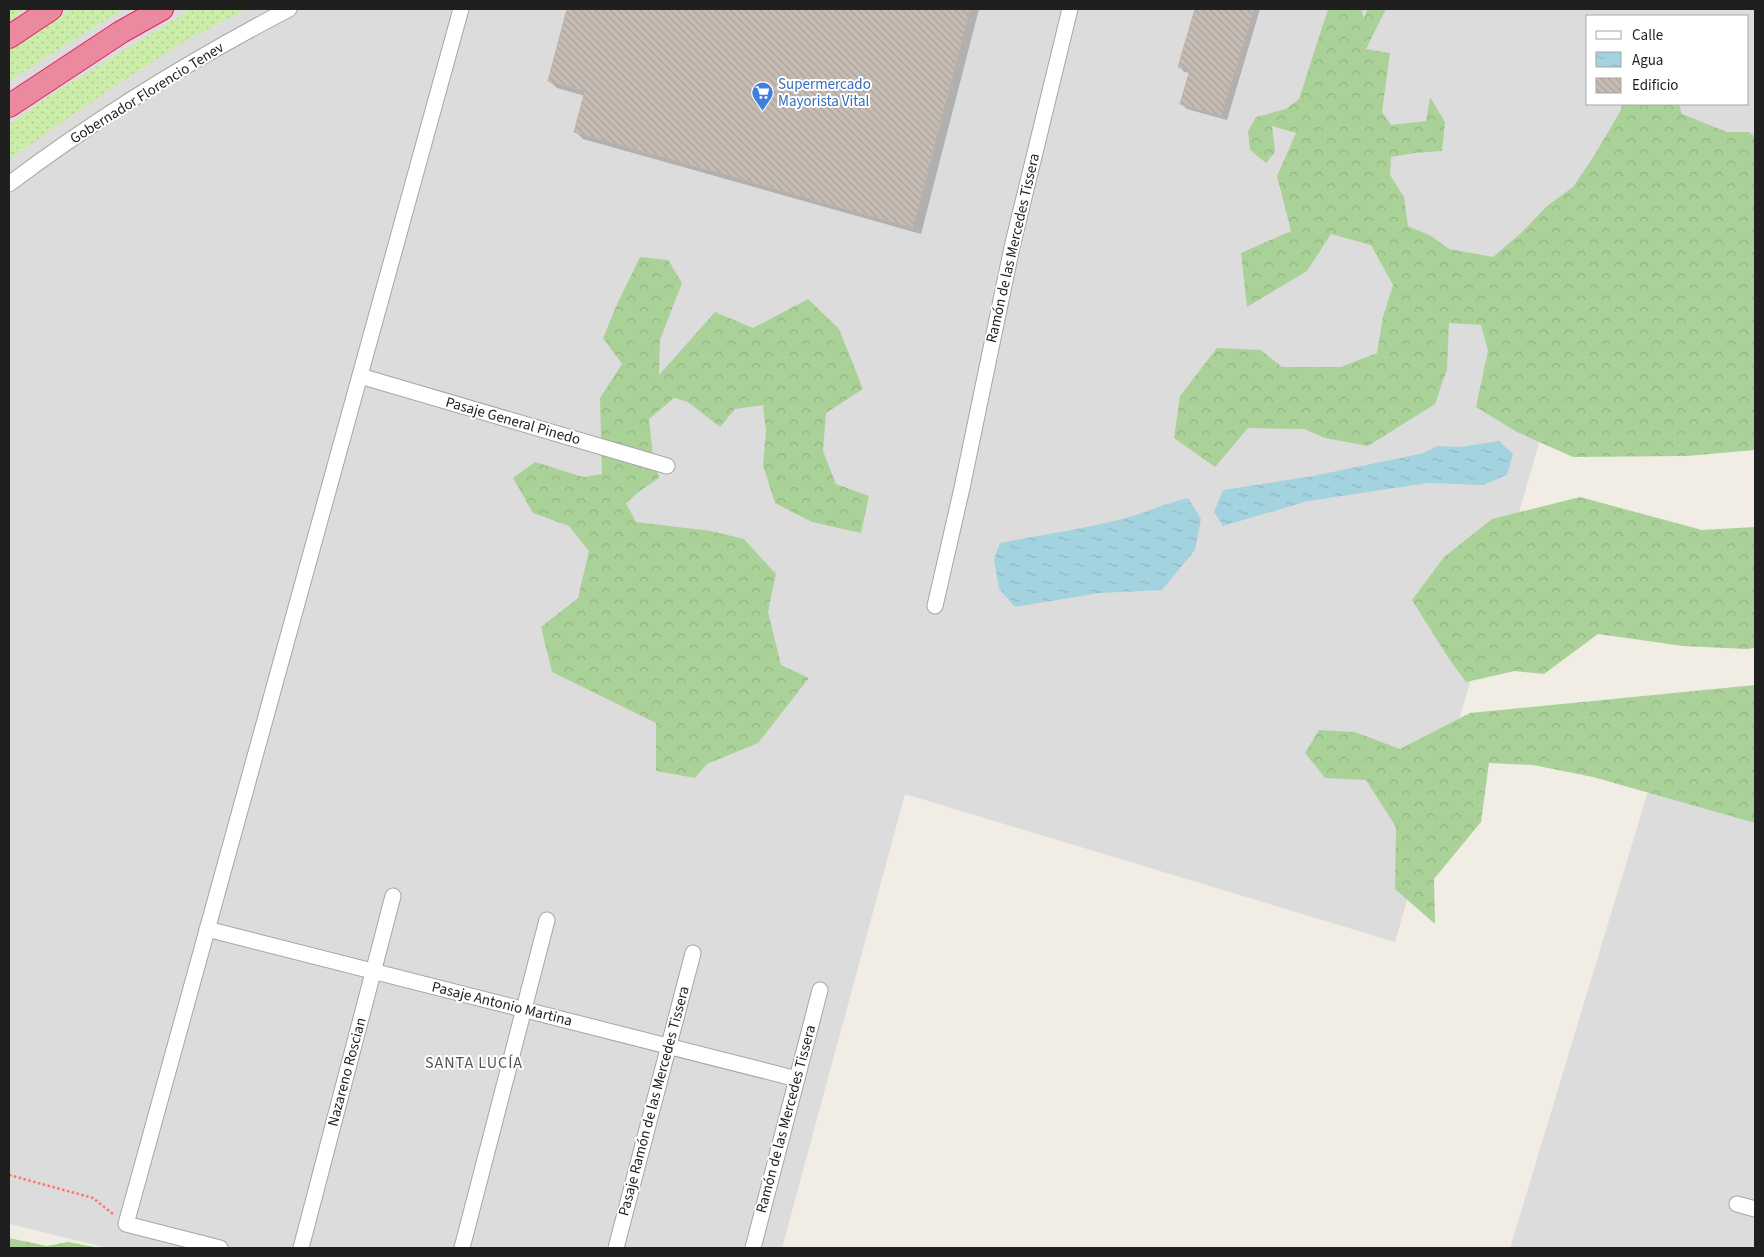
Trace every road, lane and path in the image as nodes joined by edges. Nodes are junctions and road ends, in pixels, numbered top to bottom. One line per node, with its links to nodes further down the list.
1 (51, 9): 6 (highway)
2 (162, 9): 7 (highway)
3 (289, 9): 8 (street, Gobernador Florencio Tenev)
4 (461, 9): 9 (street)
5 (1070, 9): 11 (street, Ramón de las Mercedes Tissera)
6 (9, 37)
7 (9, 106)
8 (9, 184)
9 (360, 376): 10 (street, Pasaje General Pinedo); 14 (street)
10 (667, 466)
11 (935, 606)
12 (393, 896): 16 (street, Nazareno Roscian)
13 (547, 920): 18 (street)
14 (207, 929): 16 (street, Pasaje Antonio Martina); 24 (street)
15 (693, 953): 19 (street, Pasaje Ramón de las Mercedes Tissera)
16 (373, 971): 18 (street, Pasaje Antonio Martina); 26 (street, Nazareno Roscian)
17 (820, 990): 20 (street, Ramón de las Mercedes Tissera)
18 (524, 1010): 19 (street, Pasaje Antonio Martina); 27 (street)
19 (668, 1047): 20 (street, Pasaje Antonio Martina); 28 (street, Pasaje Ramón de las Mercedes Tissera)
20 (797, 1079): 29 (street, Ramón de las Mercedes Tissera)
21 (9, 1175): 24 (path)
22 (1737, 1204): 23 (street)
23 (1755, 1209)
24 (126, 1224): 25 (street)
25 (220, 1248)
26 (301, 1248)
27 (462, 1248)
28 (616, 1248)
29 (753, 1248)

